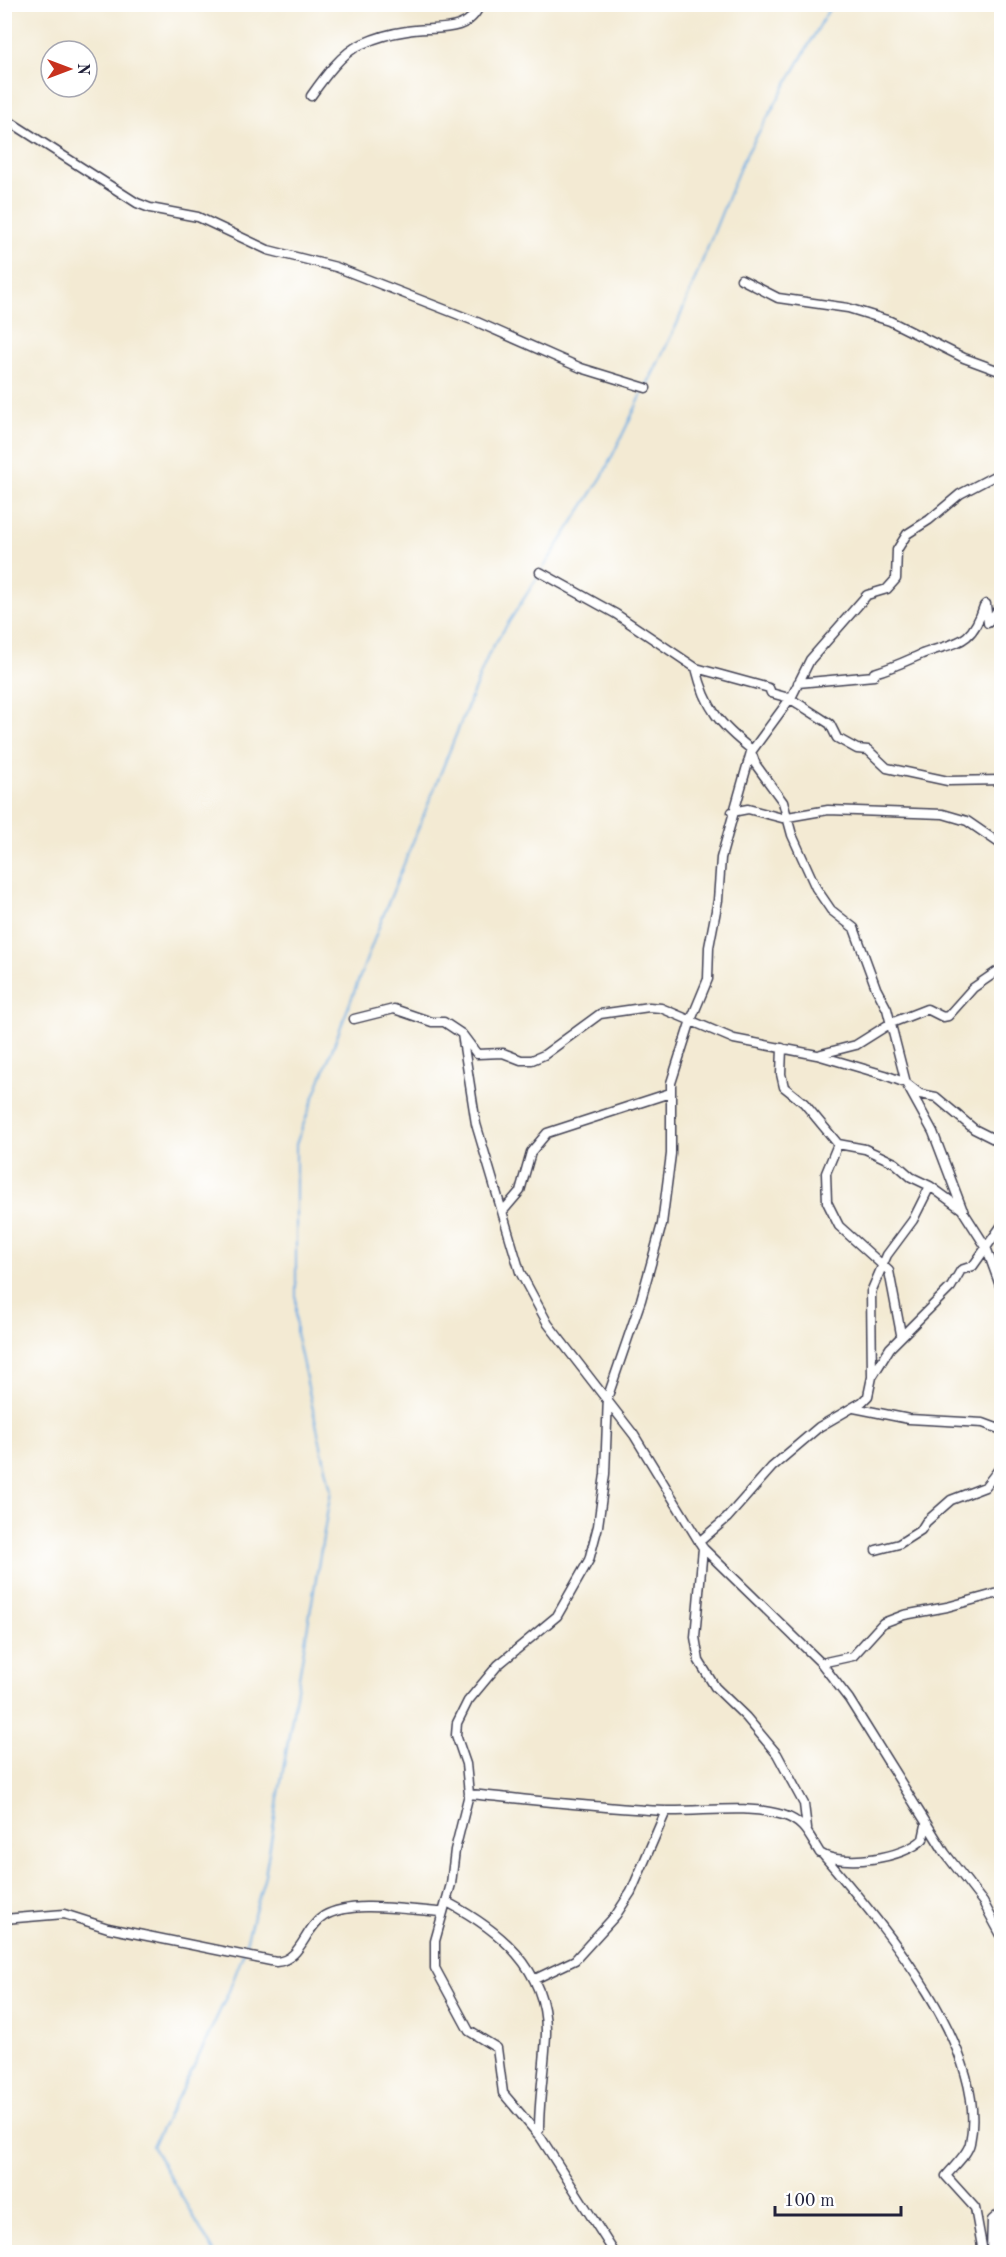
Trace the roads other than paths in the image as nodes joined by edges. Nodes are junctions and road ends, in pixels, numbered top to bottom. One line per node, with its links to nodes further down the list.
1 (480, 4): 2 (street)
2 (311, 96)
3 (4, 118): 6 (street)
4 (741, 279): 5 (street)
5 (1002, 372)
6 (646, 388)
7 (1002, 472): 11 (street)
8 (540, 572): 10 (street)
9 (1002, 604): 11 (street)
10 (696, 668): 12 (street); 13 (street)
11 (798, 683): 12 (street)
12 (789, 698): 13 (street); 14 (street)
13 (752, 751): 15 (street); 16 (street)
14 (1002, 780)
15 (732, 812): 16 (street); 20 (street)
16 (788, 817): 17 (street); 21 (street)
17 (1002, 845)
18 (1002, 968): 21 (street)
19 (354, 1019): 22 (street)
20 (691, 1020): 22 (street); 23 (street); 26 (street)
21 (891, 1023): 24 (street); 25 (street)
22 (462, 1034): 31 (street)
23 (782, 1048): 24 (street); 28 (street)
24 (817, 1055): 25 (street)
25 (906, 1083): 27 (street); 30 (street)
26 (670, 1093): 31 (street); 38 (street)
27 (1002, 1143)
28 (838, 1144): 29 (street); 34 (street)
29 (930, 1186): 30 (street); 34 (street)
30 (963, 1210): 33 (street)
31 (502, 1211): 38 (street)
32 (1002, 1225): 33 (street)
33 (986, 1246): 35 (street); 36 (street)
34 (882, 1264): 36 (street); 37 (street)
35 (1002, 1291)
36 (901, 1334): 37 (street)
37 (872, 1377): 39 (street)
38 (608, 1401): 42 (street); 46 (street)
39 (854, 1408): 40 (street); 42 (street)
40 (1002, 1430)
41 (1002, 1465): 43 (street)
42 (701, 1545): 45 (street); 49 (street)
43 (876, 1550)
44 (1002, 1592): 45 (street)
45 (821, 1663): 48 (street)
46 (469, 1794): 47 (street); 51 (street)
47 (666, 1811): 49 (street); 55 (street)
48 (926, 1824): 50 (street); 54 (street)
49 (807, 1829): 50 (street)
50 (824, 1856): 59 (street)
51 (447, 1902): 52 (street); 55 (street)
52 (443, 1912): 53 (street); 58 (street)
53 (4, 1919)
54 (1002, 1937)
55 (535, 1978): 56 (street)
56 (539, 2129)
57 (1002, 2211): 60 (street)
58 (614, 2253)
59 (983, 2253)
60 (991, 2253)

